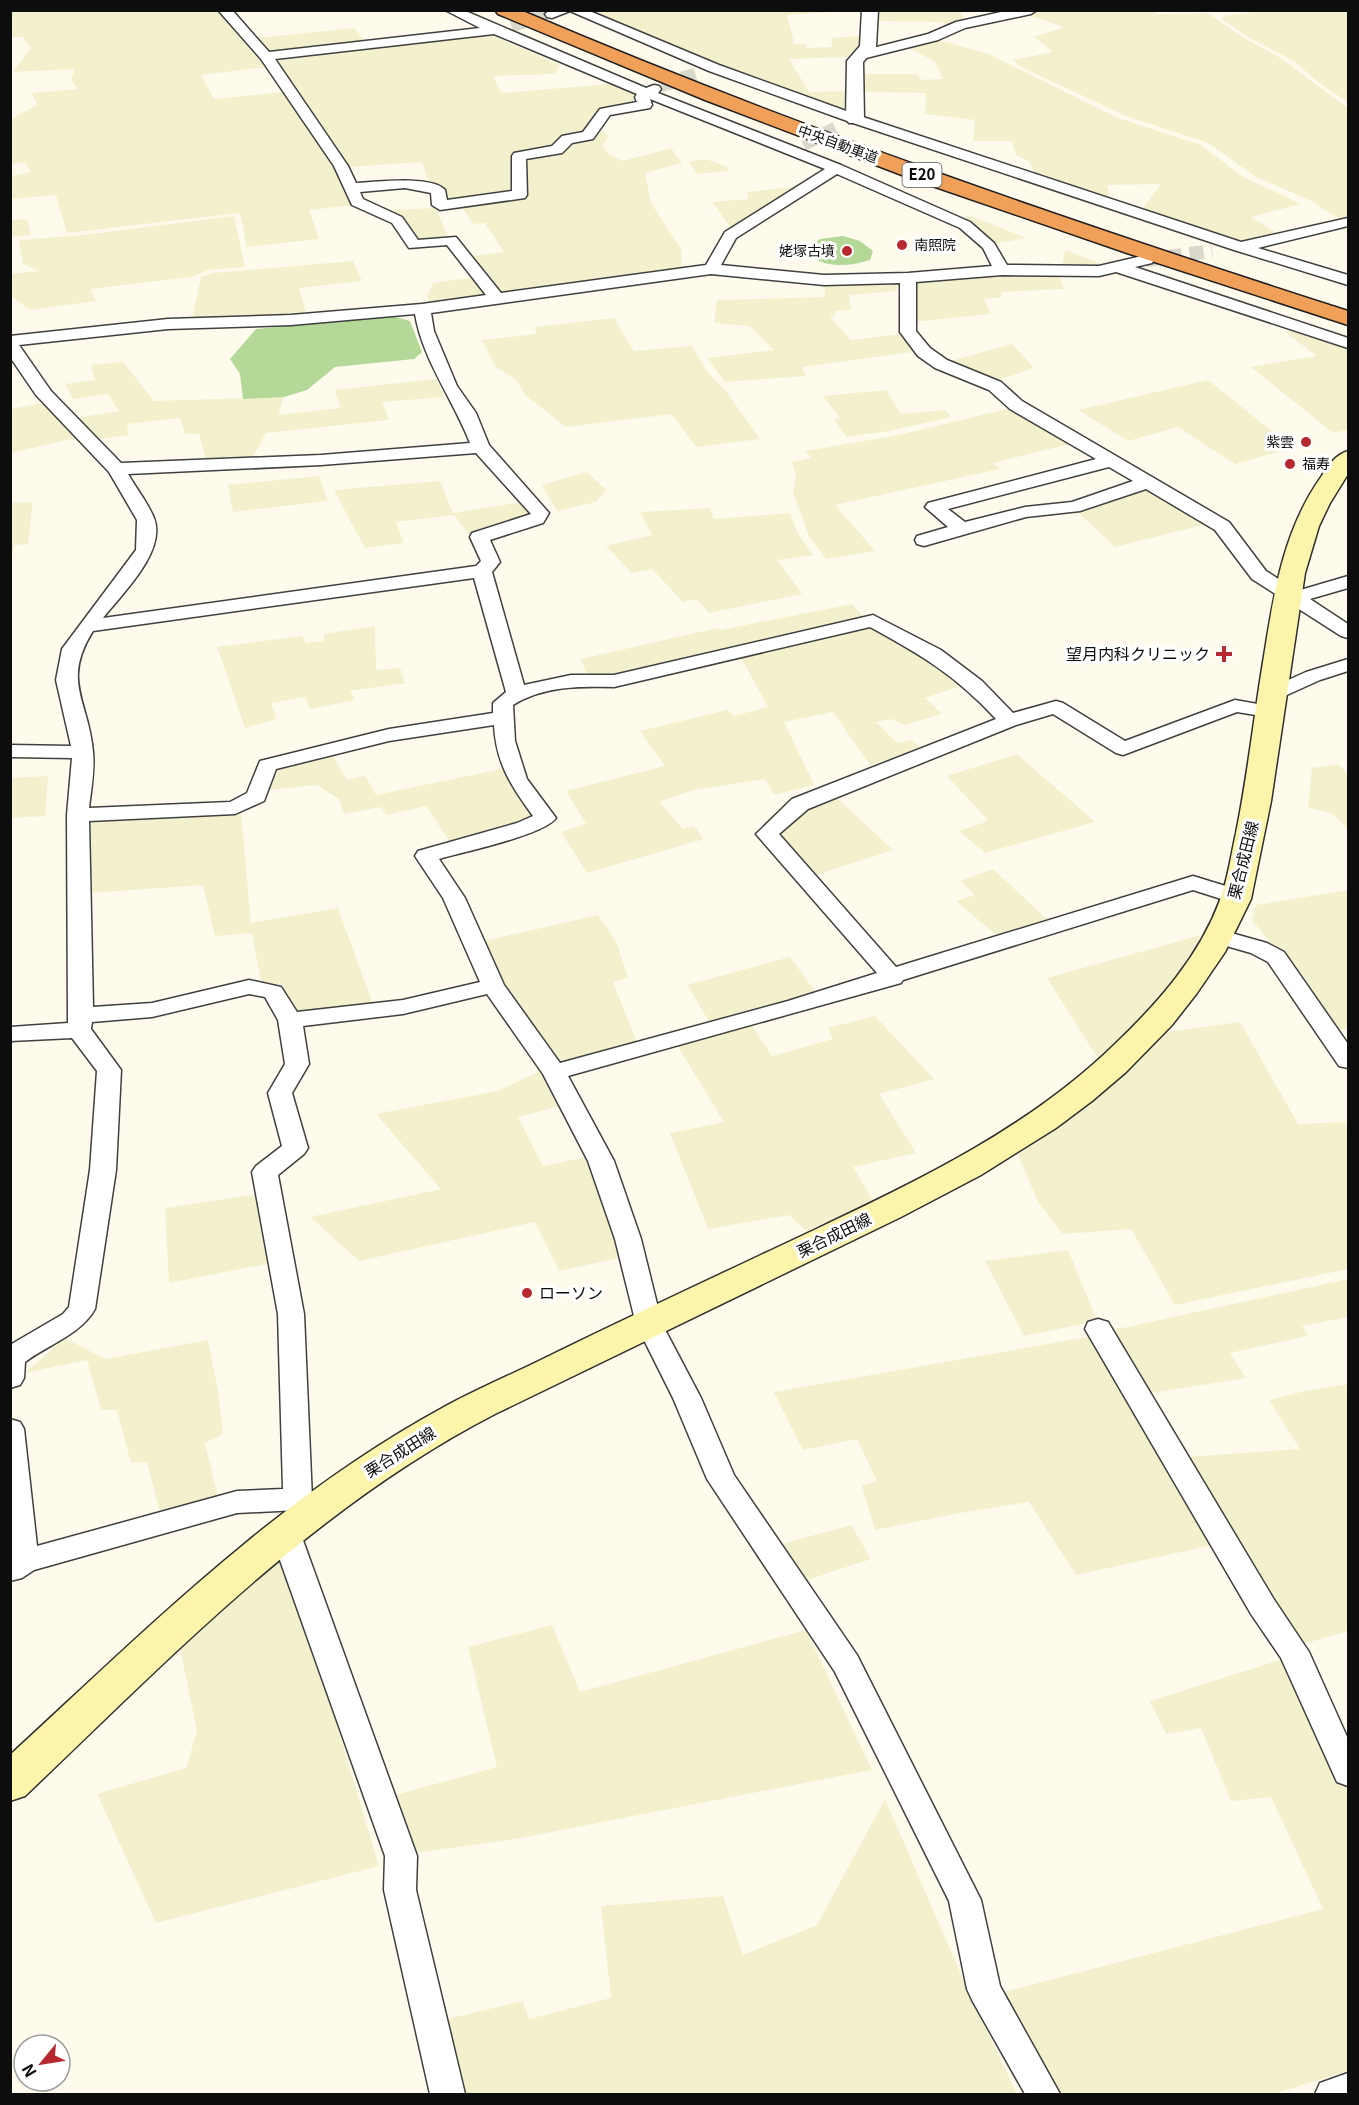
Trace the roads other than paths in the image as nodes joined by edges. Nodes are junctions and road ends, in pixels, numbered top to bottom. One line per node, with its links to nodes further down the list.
1 (224, 10): 10 (street)
2 (451, 10): 8 (street)
3 (527, 10): 26 (highway, 中央自動車道 / E20)
4 (575, 10): 13 (street)
5 (870, 10): 9 (street)
6 (1031, 10): 9 (street)
7 (507, 18): 8 (street); 28 (highway, 中央自動車道 / E20)
8 (494, 30): 10 (street); 12 (street)
9 (862, 55): 13 (street)
10 (266, 56): 15 (street)
11 (661, 85): 12 (street)
12 (646, 93): 14 (street); 15 (street)
13 (848, 123): 17 (street)
14 (836, 168): 21 (street); 22 (street)
15 (351, 188): 25 (street)
16 (1348, 222): 17 (street)
17 (1239, 247): 18 (street); 24 (street)
18 (1212, 251)
19 (1146, 260): 20 (street)
20 (1121, 268): 22 (street); 30 (street)
21 (711, 269): 23 (street); 25 (street)
22 (1002, 270): 23 (street)
23 (908, 278): 33 (street)
24 (1348, 280)
25 (498, 299): 27 (street)
26 (1348, 307)
27 (422, 309): 29 (street); 31 (street)
28 (1348, 318)
29 (10, 342): 34 (street)
30 (1348, 343)
31 (481, 447): 34 (street); 38 (street)
32 (1348, 458): 40 (main road, 栗合成田線)
33 (1110, 461): 35 (street); 36 (street)
34 (116, 469): 41 (street)
35 (1148, 482): 36 (street); 40 (street)
36 (962, 529): 37 (street)
37 (924, 540)
38 (482, 571): 41 (street); 44 (street)
39 (1348, 582): 40 (street)
40 (1290, 595): 42 (street); 45 (main road, 栗合成田線)
41 (87, 626): 49 (street)
42 (1348, 632)
43 (1348, 665): 45 (street)
44 (516, 692): 46 (street); 47 (street)
45 (1269, 703): 47 (street); 51 (main road, 栗合成田線)
46 (502, 717): 50 (street); 54 (street)
47 (1009, 721): 53 (street)
48 (10, 751): 49 (street)
49 (83, 752): 50 (street)
50 (78, 815): 56 (street)
51 (1237, 897): 52 (main road, 栗合成田線); 53 (street)
52 (1217, 936): 58 (street); 60 (main road, 栗合成田線)
53 (893, 978): 59 (street)
54 (493, 986): 55 (street); 59 (street)
55 (290, 1020): 56 (street); 64 (street)
56 (80, 1022): 57 (street); 62 (street)
57 (10, 1034)
58 (1348, 1061)
59 (554, 1072): 60 (street)
60 (649, 1324): 64 (main road, 栗合成田線); 70 (street)
61 (1098, 1329): 66 (street)
62 (10, 1378)
63 (10, 1429): 65 (street)
64 (295, 1516): 65 (street); 67 (main road, 栗合成田線); 69 (street)
65 (17, 1566)
66 (1348, 1773)
67 (10, 1783)
68 (1348, 2089): 71 (street)
69 (448, 2094)
70 (1043, 2094)
71 (1332, 2094)

